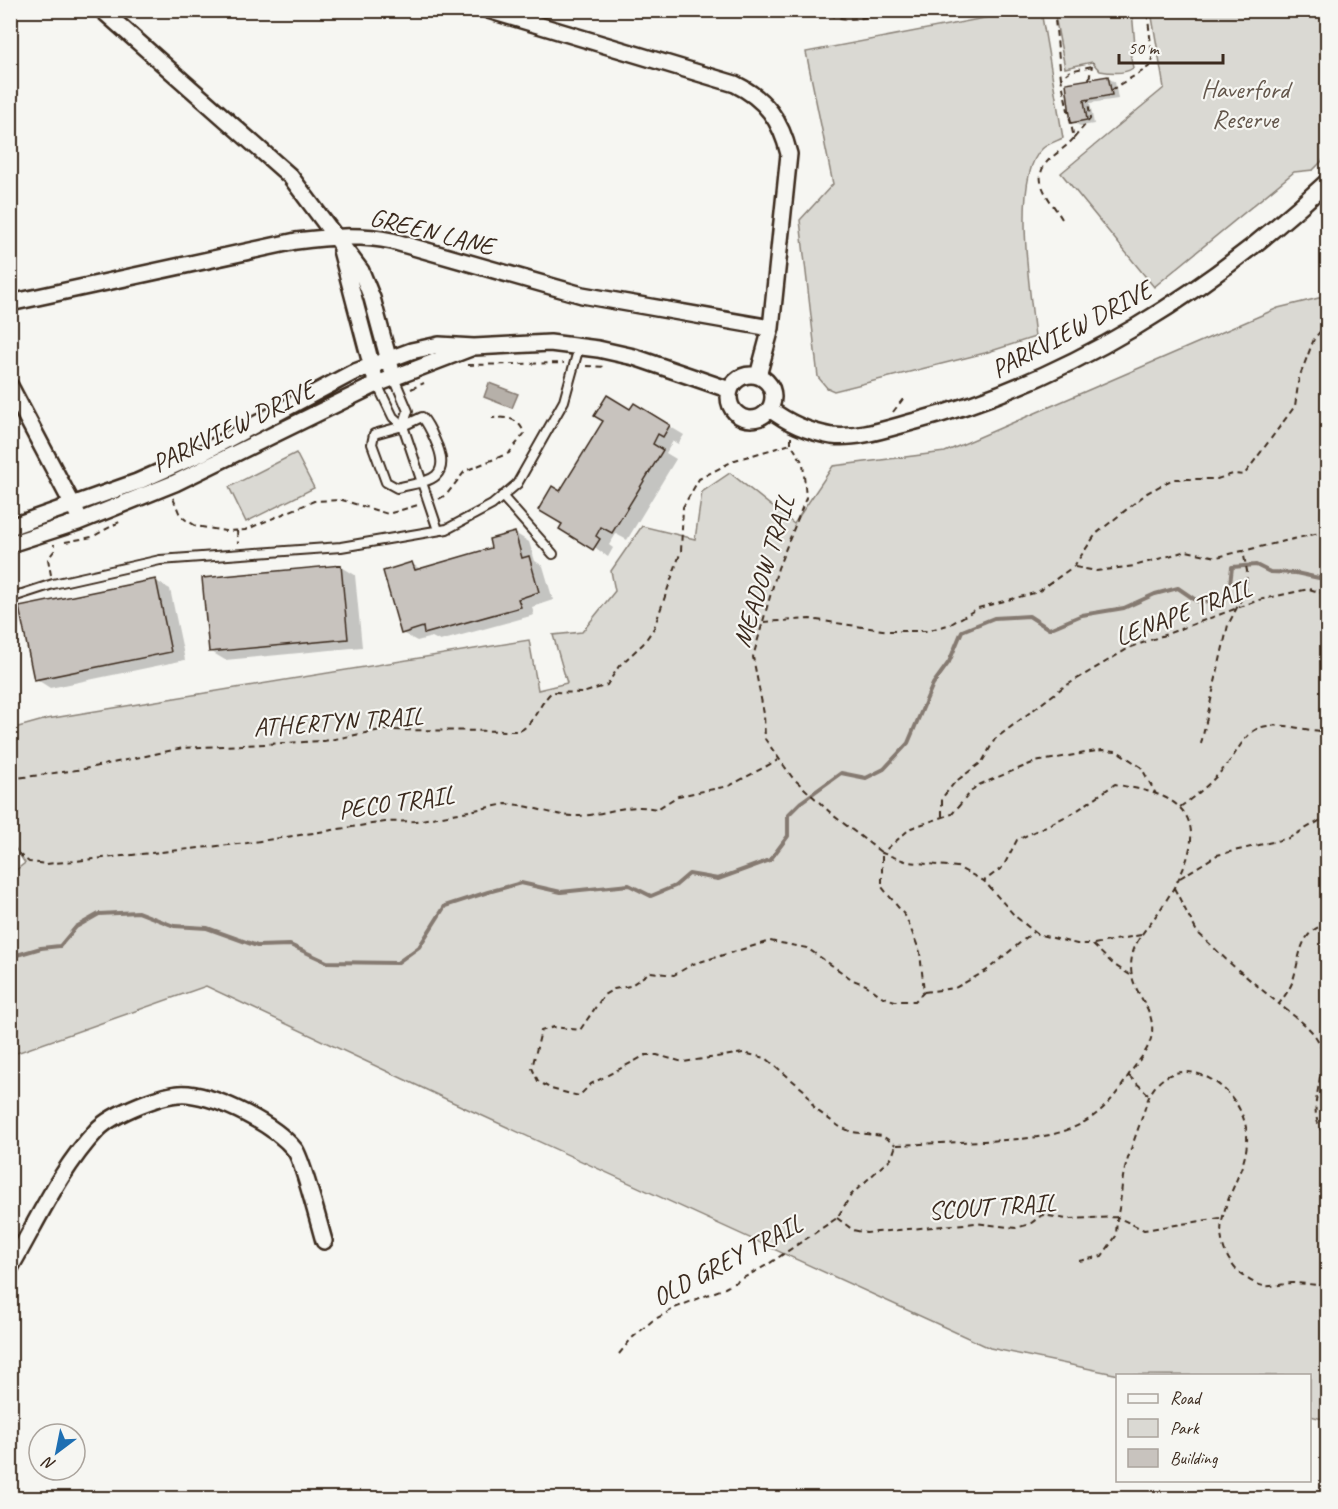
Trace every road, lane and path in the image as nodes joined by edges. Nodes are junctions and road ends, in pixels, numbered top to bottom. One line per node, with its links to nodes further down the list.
1 (102, 10): 16 (street)
2 (488, 10): 19 (street)
3 (820, 10): 4 (path)
4 (902, 10)
5 (1054, 10): 9 (path)
6 (1147, 10): 11 (path)
7 (1092, 62): 8 (path)
8 (1092, 66): 9 (path); 10 (path)
9 (1061, 78): 13 (path)
10 (1089, 79)
11 (1111, 91)
12 (1088, 99): 13 (path)
13 (1074, 138): 15 (path)
14 (1328, 181): 34 (street, PARKVIEW DRIVE)
15 (1062, 219)
16 (336, 236): 17 (street, GREEN LANE); 19 (street, GREEN LANE); 22 (street); 24 (street)
17 (10, 303)
18 (1328, 322): 56 (path)
19 (771, 328): 26 (street)
20 (579, 346): 21 (street, PARKVIEW DRIVE); 31 (street, PARKVIEW DRIVE); 41 (lane)
21 (474, 347): 22 (street, PARKVIEW DRIVE); 27 (street, PARKVIEW DRIVE)
22 (388, 360): 24 (street, PARKVIEW DRIVE); 27 (street)
23 (564, 363): 25 (path)
24 (372, 366): 29 (street); 45 (street, PARKVIEW DRIVE)
25 (465, 366)
26 (758, 376): 31 (street); 34 (street)
27 (394, 378): 29 (street, PARKVIEW DRIVE); 37 (lane)
28 (429, 380): 32 (path)
29 (377, 384): 37 (lane); 46 (street, PARKVIEW DRIVE)
30 (10, 386): 45 (street)
31 (730, 390): 34 (street)
32 (408, 391)
33 (907, 398): 35 (path)
34 (770, 409)
35 (891, 415)
36 (492, 418): 43 (path)
37 (403, 426): 40 (lane); 40 (lane); 40 (lane)
38 (790, 433): 39 (path, MEADOW TRAIL)
39 (791, 444): 61 (path, MEADOW TRAIL); 65 (path, ATHERTYN TRAIL)
40 (423, 481): 49 (lane)
41 (502, 496): 49 (lane); 55 (lane)
42 (173, 498): 50 (path)
43 (439, 499)
44 (423, 504): 50 (path)
45 (73, 506): 46 (street); 48 (street, PARKVIEW DRIVE)
46 (81, 520): 51 (street, PARKVIEW DRIVE)
47 (1328, 526): 53 (path)
48 (10, 527)
49 (438, 530): 54 (lane)
50 (237, 531): 54 (path)
51 (10, 544)
52 (54, 544): 57 (path)
53 (1243, 551): 56 (path); 60 (path)
54 (238, 554): 57 (lane)
55 (553, 554)
56 (1074, 566): 61 (path)
57 (53, 584): 59 (lane)
58 (1328, 595): 60 (path, LENAPE TRAIL)
59 (10, 598)
60 (1234, 611): 63 (path); 69 (path, LENAPE TRAIL)
61 (763, 622): 64 (path, MEADOW TRAIL)
62 (1328, 731): 67 (path)
63 (1201, 744)
64 (779, 760): 70 (path, PECO TRAIL); 71 (path, MEADOW TRAIL)
65 (10, 778)
66 (1156, 794): 67 (path); 69 (path); 73 (path)
67 (1179, 807): 72 (path)
68 (1328, 816): 72 (path)
69 (942, 817): 71 (path)
70 (10, 847)
71 (882, 853): 73 (path, MEADOW TRAIL); 80 (path)
72 (1180, 878): 74 (path)
73 (984, 881): 76 (path)
74 (1174, 888): 77 (path); 81 (path)
75 (1328, 924): 81 (path)
76 (1033, 932): 78 (path); 80 (path)
77 (1141, 935): 78 (path); 79 (path)
78 (1092, 944): 79 (path)
79 (1130, 975): 82 (path)
80 (924, 992): 85 (path)
81 (1279, 1004): 84 (path)
82 (1129, 1076): 83 (path); 85 (path)
83 (1148, 1094): 86 (path); 88 (path)
84 (1328, 1142)
85 (896, 1146): 87 (path, OLD GREY TRAIL)
86 (1117, 1217): 87 (path, SCOUT TRAIL); 88 (path, SCOUT TRAIL); 90 (path)
87 (837, 1218): 93 (path, OLD GREY TRAIL)
88 (1220, 1218): 92 (path)
89 (324, 1241): 91 (street)
90 (1079, 1261)
91 (10, 1268)
92 (1328, 1286)
93 (620, 1354)

